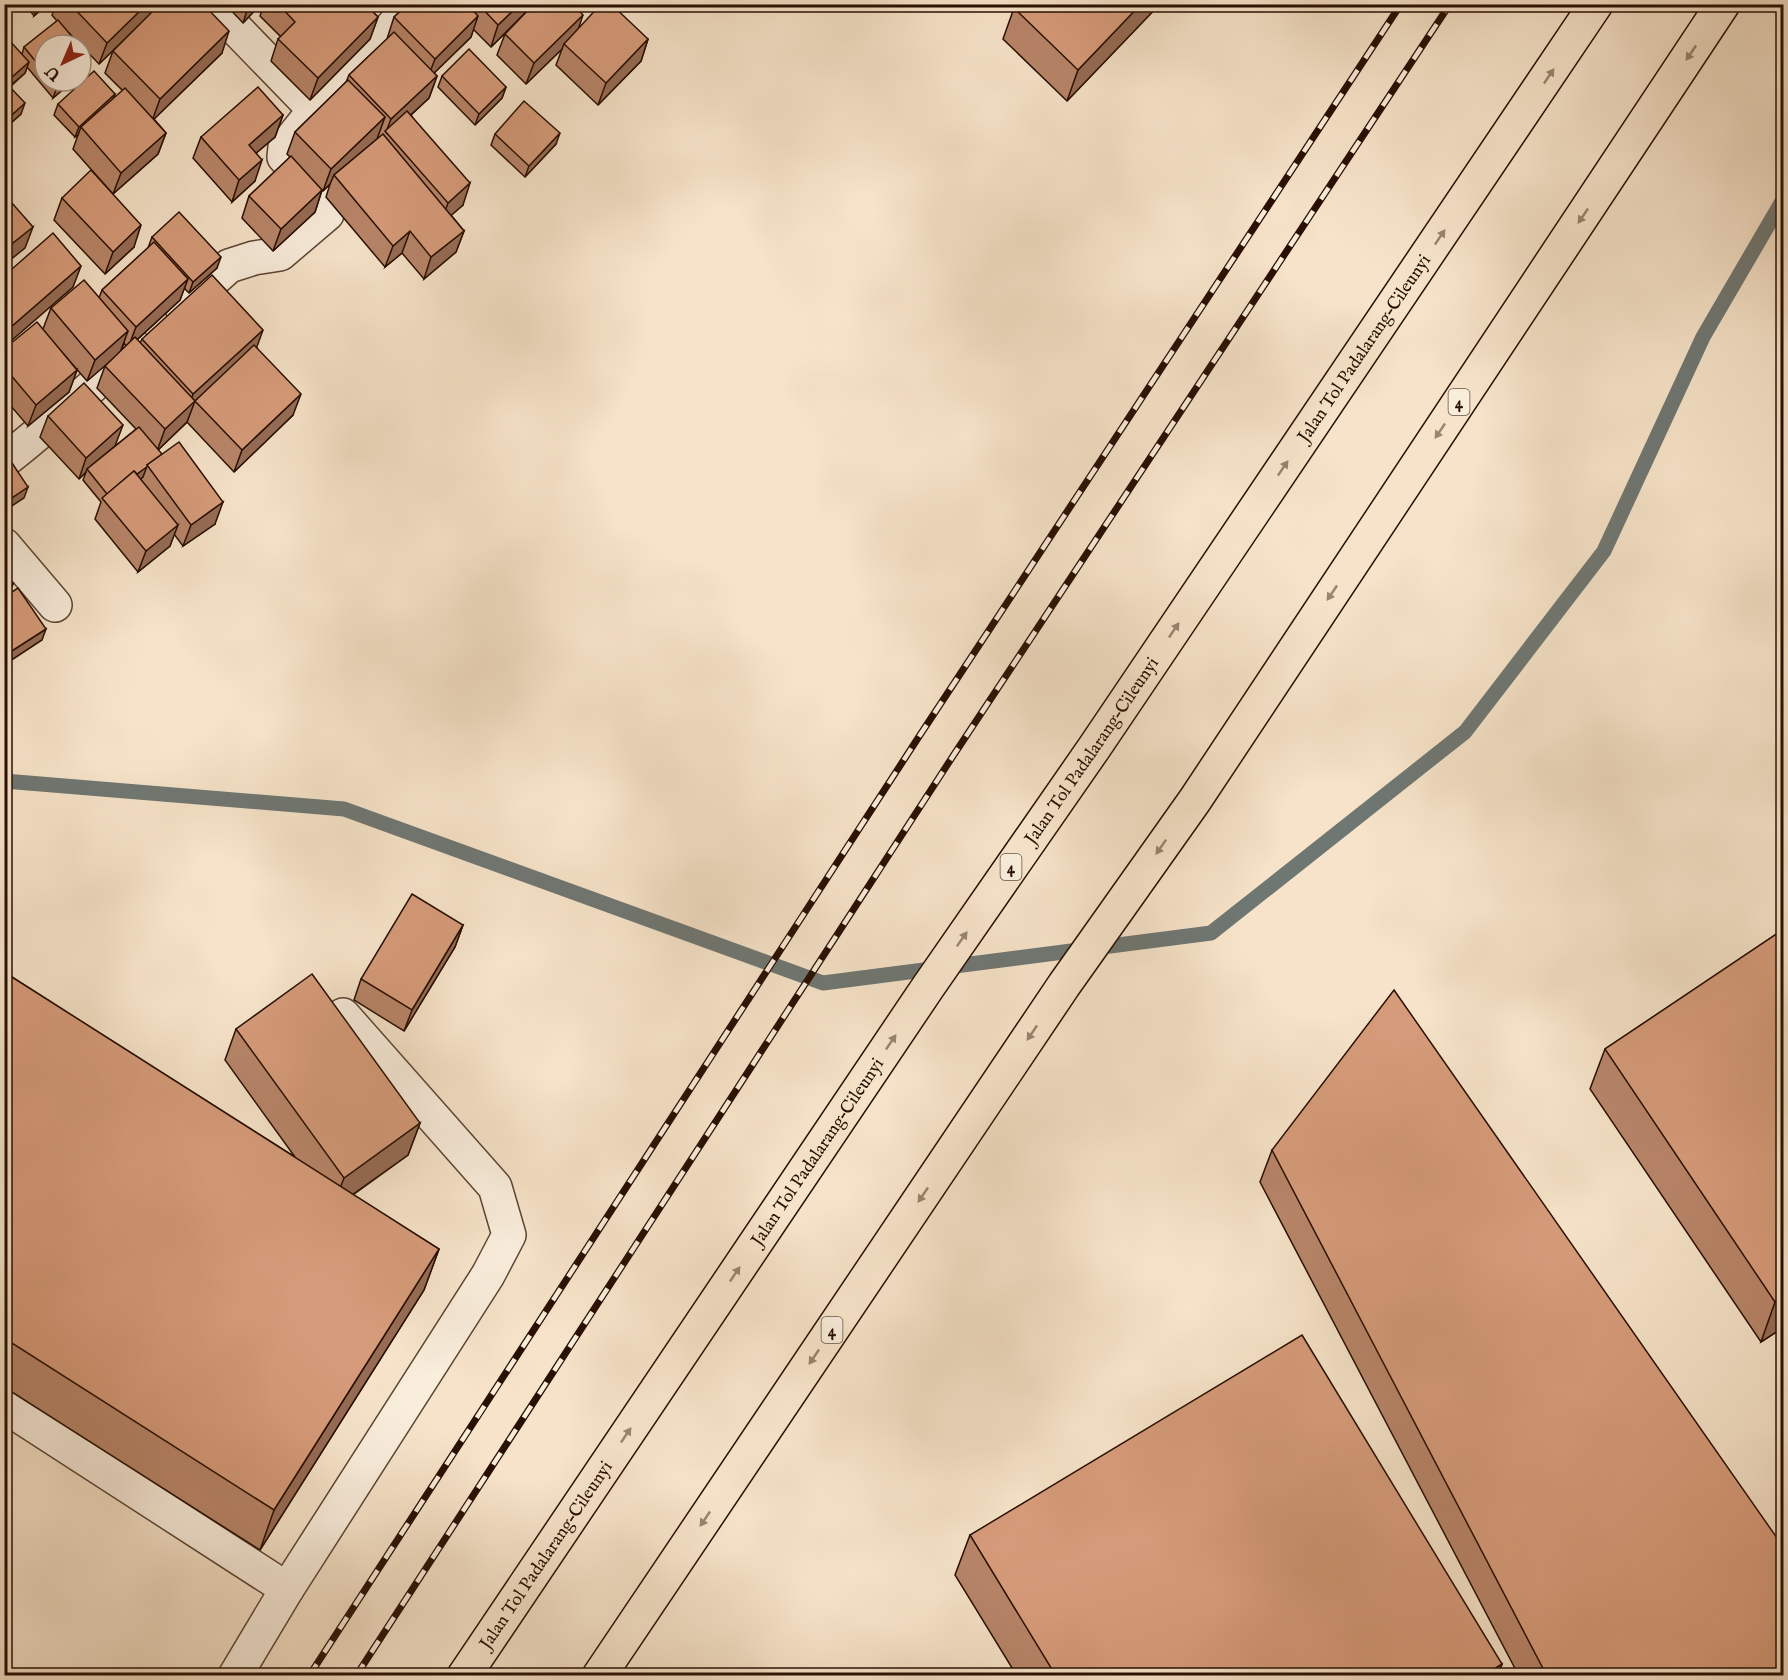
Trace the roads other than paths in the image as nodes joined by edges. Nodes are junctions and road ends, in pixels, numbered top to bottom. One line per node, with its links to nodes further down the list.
1 (212, 4): 5 (street)
2 (411, 4): 5 (street)
3 (1596, 4): 13 (highway, Jalan Tol Padalarang–Cileunyi / 4, one-way to 3)
4 (1723, 4): 14 (highway, 4, one-way to 14)
5 (316, 108): 6 (street)
6 (4, 461)
7 (4, 545): 8 (street)
8 (55, 605)
9 (343, 1015): 11 (street)
10 (4, 1406): 11 (street)
11 (287, 1589): 12 (street)
12 (235, 1676)
13 (464, 1676)
14 (599, 1676)

